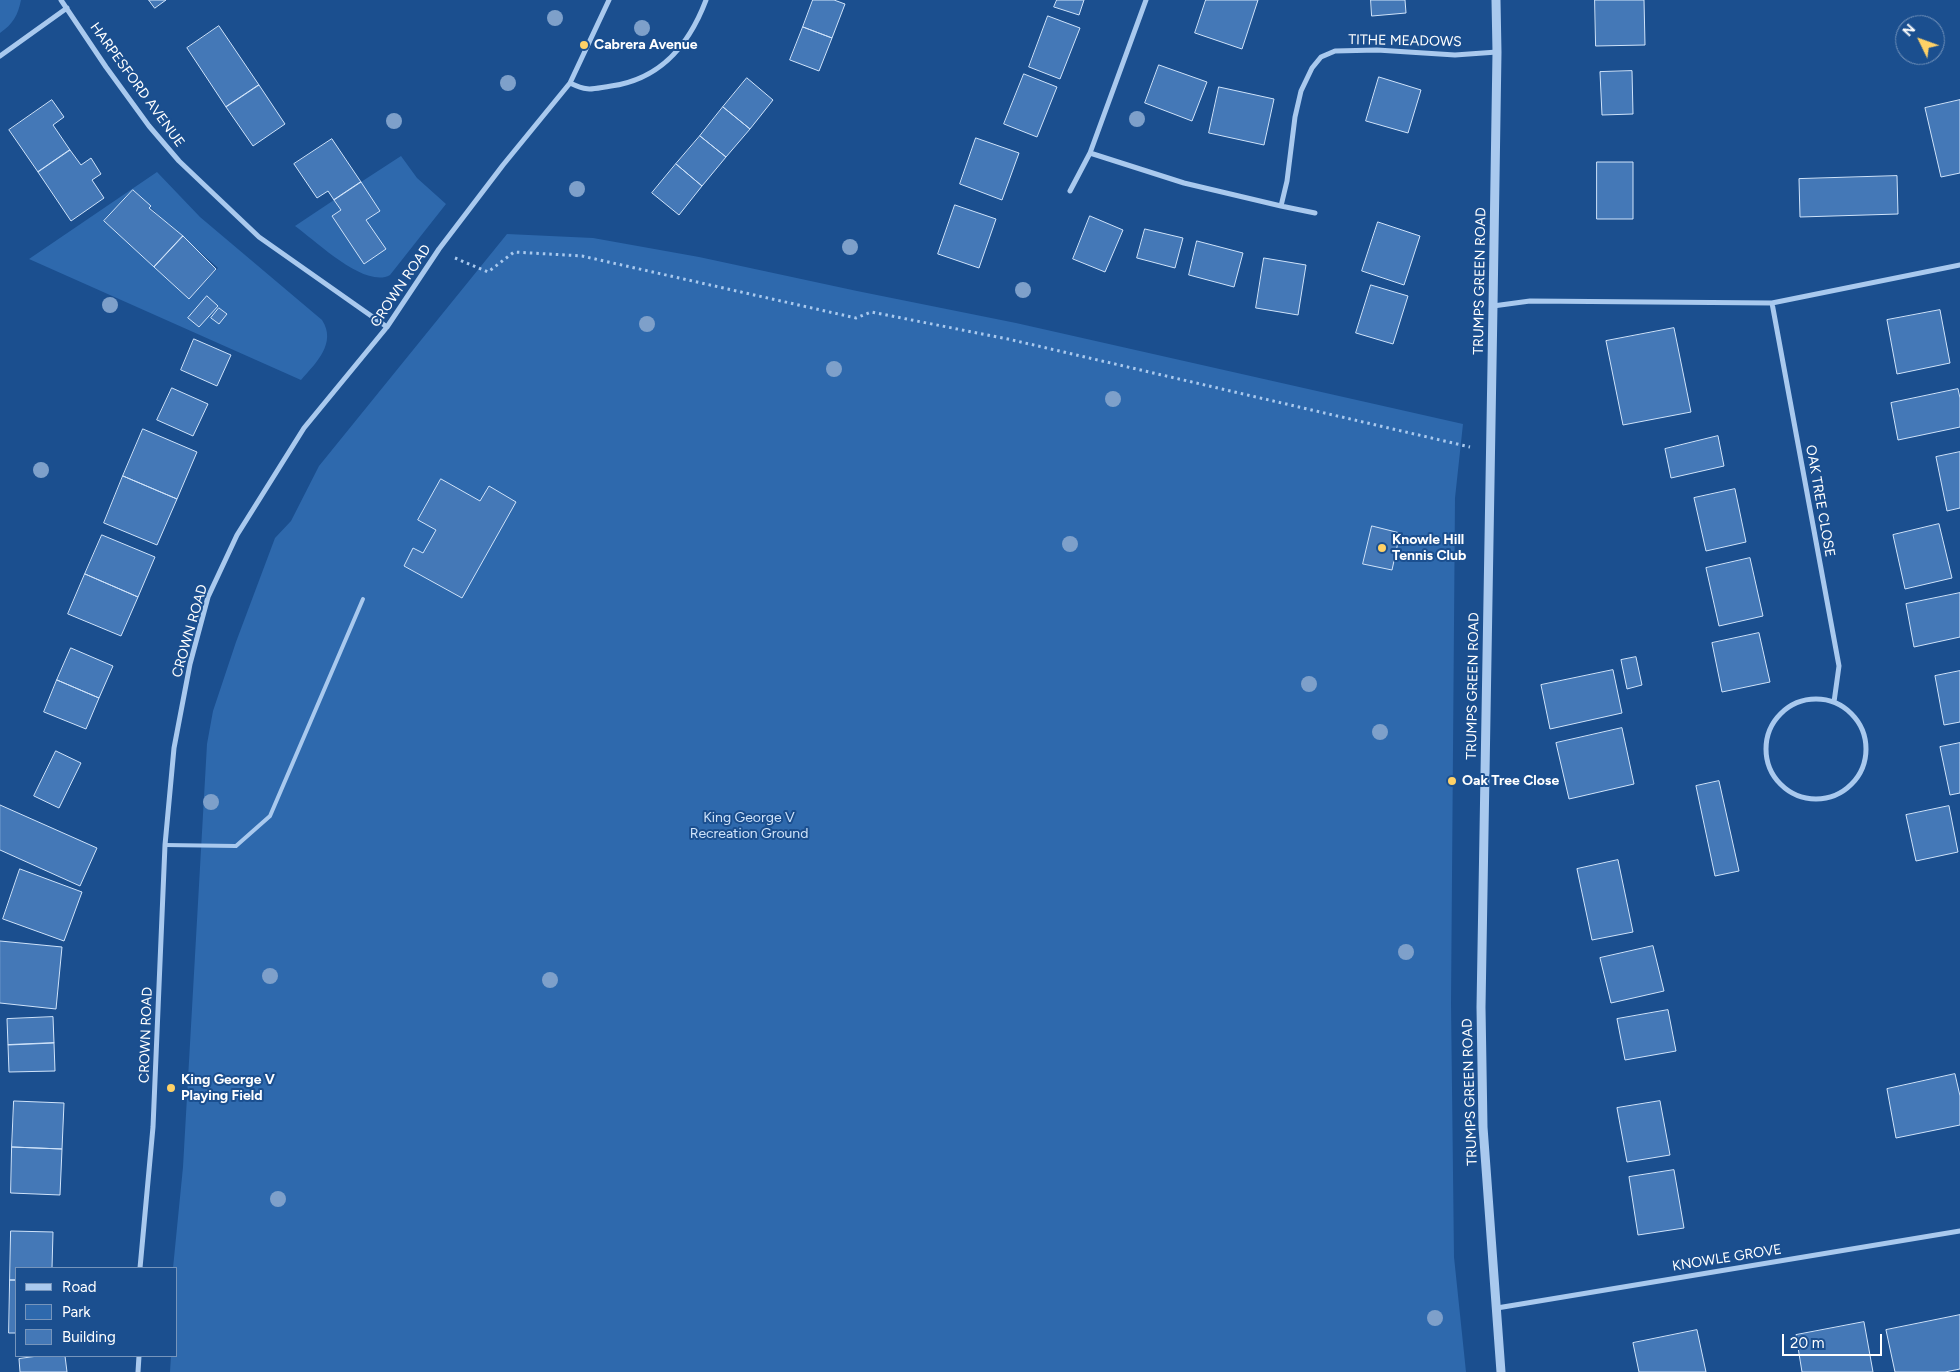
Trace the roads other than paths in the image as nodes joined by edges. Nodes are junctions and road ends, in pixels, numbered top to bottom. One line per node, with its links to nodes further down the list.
1 (62, 0): 6 (street, HARPESFORD AVENUE)
2 (609, 0): 9 (street, CROWN ROAD)
3 (706, 0): 9 (street)
4 (1146, 0): 10 (street)
5 (1496, 0): 7 (street, TRUMPS GREEN ROAD)
6 (67, 8): 8 (street); 17 (street, HARPESFORD AVENUE)
7 (1497, 52): 12 (street, TITHE MEADOWS); 16 (street, TRUMPS GREEN ROAD)
8 (0, 56)
9 (570, 83): 17 (street, CROWN ROAD)
10 (1090, 153): 11 (street); 12 (street)
11 (1070, 190)
12 (1281, 206): 13 (street)
13 (1315, 213)
14 (1960, 265): 15 (street)
15 (1772, 303): 16 (street); 19 (street, OAK TREE CLOSE)
16 (1494, 306): 23 (street, TRUMPS GREEN ROAD)
17 (387, 327): 20 (street, CROWN ROAD)
18 (363, 600): 20 (lane)
19 (1834, 702): 19 (street)
20 (165, 845): 22 (street, CROWN ROAD)
21 (1960, 1231): 23 (street, KNOWLE GROVE)
22 (140, 1267)
23 (1497, 1308): 26 (street, TRUMPS GREEN ROAD)
24 (139, 1357): 25 (street)
25 (138, 1372)
26 (1501, 1372)

